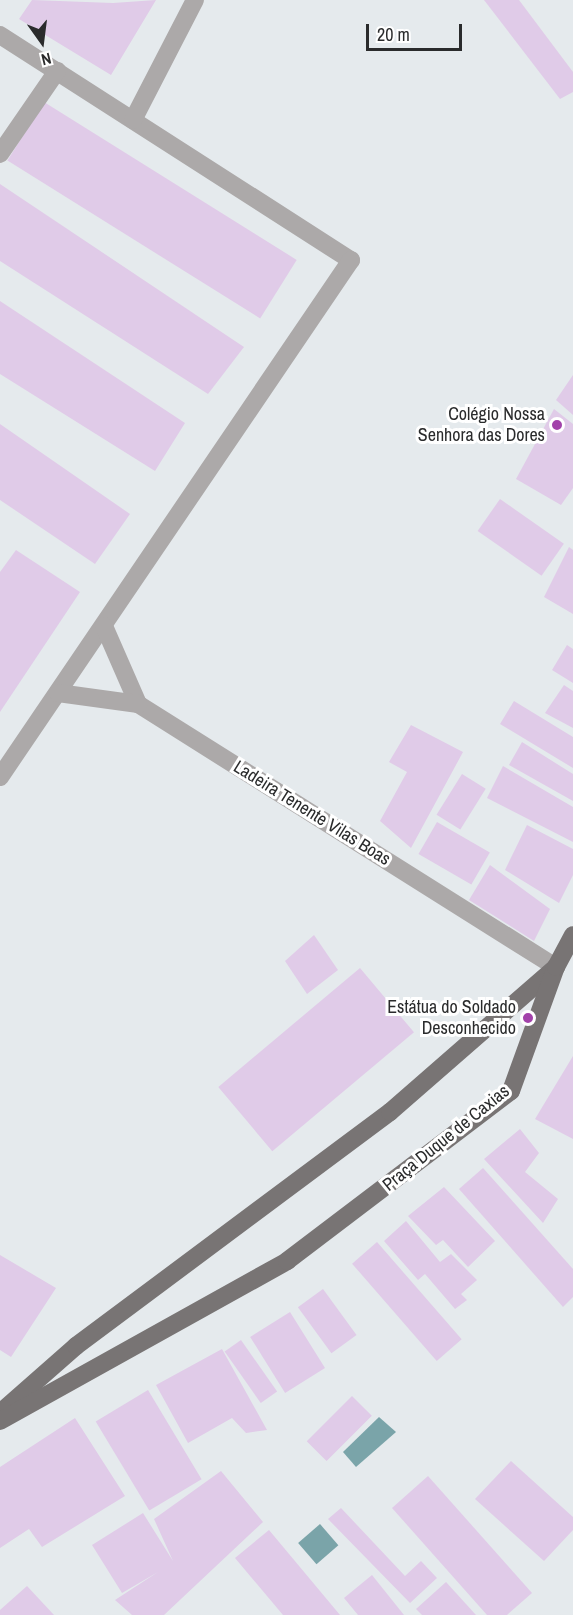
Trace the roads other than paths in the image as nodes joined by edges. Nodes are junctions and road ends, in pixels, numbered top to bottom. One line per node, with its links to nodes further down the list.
1 (195, 0): 4 (street)
2 (0, 35): 3 (street)
3 (57, 71): 4 (street); 5 (street)
4 (133, 120): 6 (street)
5 (0, 154)
6 (104, 627): 7 (street); 8 (street)
7 (58, 693): 8 (street); 9 (street)
8 (138, 704): 11 (street, Ladeira Tenente Vilas Boas)
9 (0, 777)
10 (573, 934): 11 (main road)
11 (556, 967): 12 (main road); 13 (main road, Praça Duque de Caxias)
12 (0, 1413)
13 (0, 1421)

